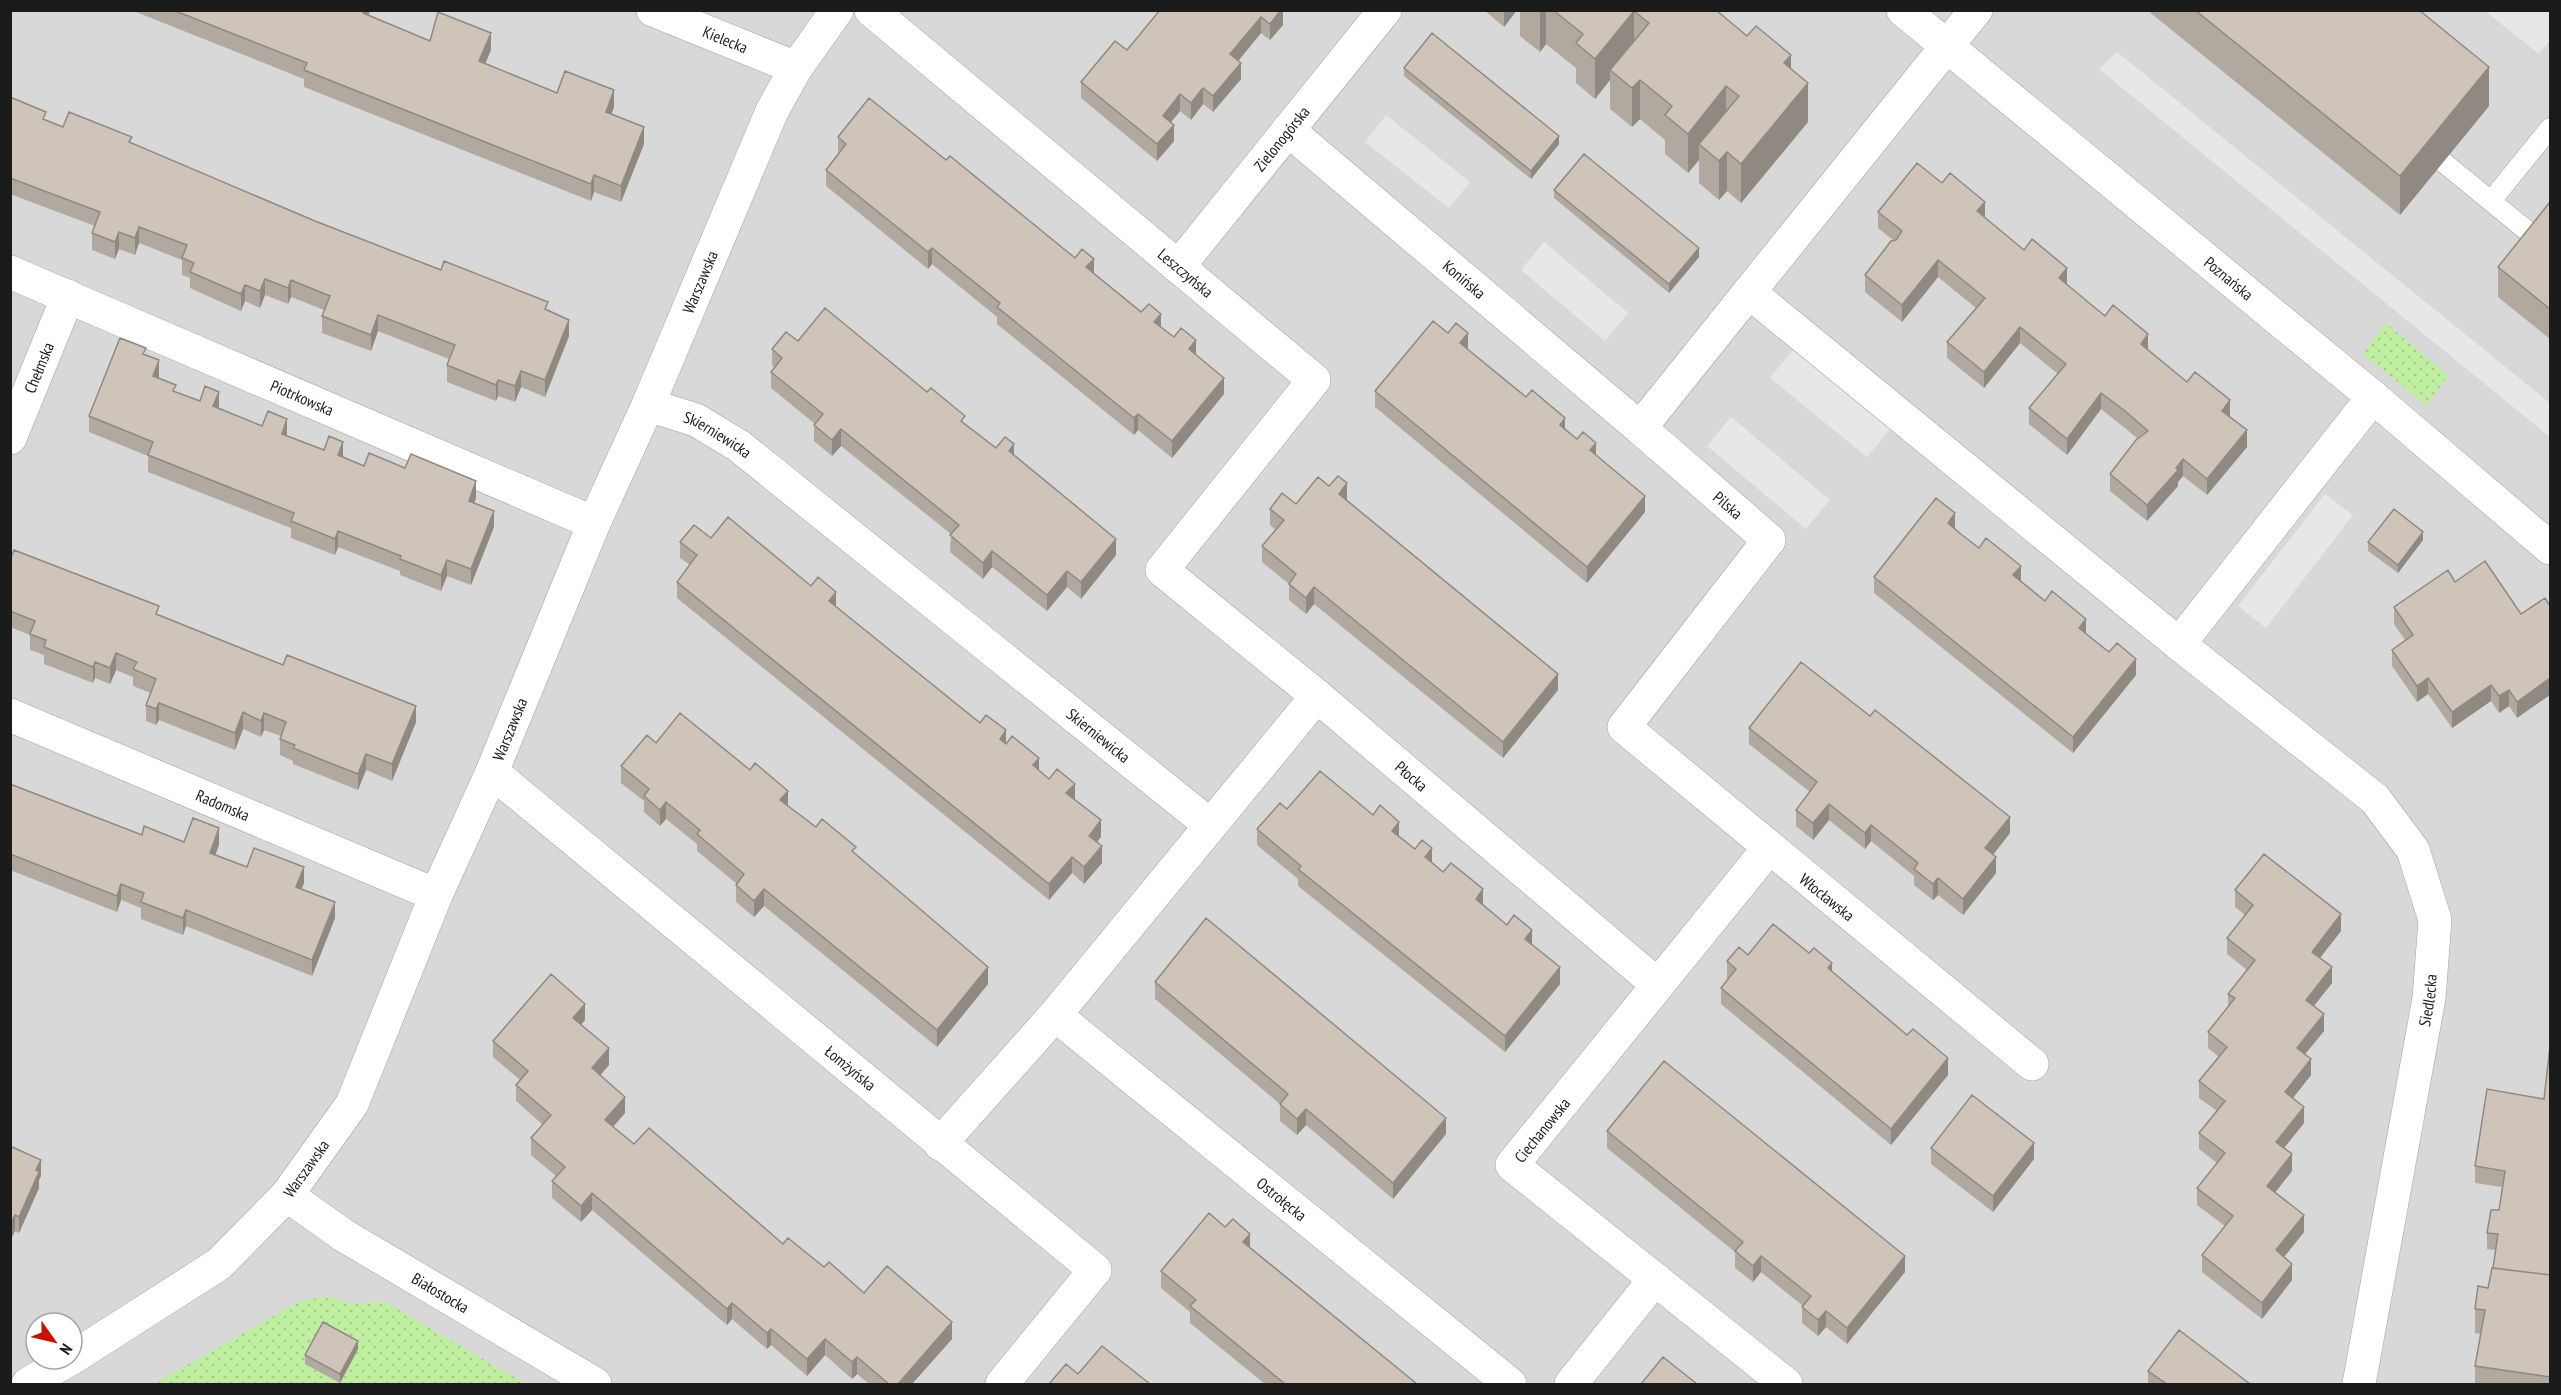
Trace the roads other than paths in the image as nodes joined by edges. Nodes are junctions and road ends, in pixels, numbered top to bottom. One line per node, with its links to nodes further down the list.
1 (653, 10): 8 (street, Kielecka)
2 (837, 10): 8 (street, Warszawska)
3 (871, 10): 14 (street, Leszczyńska)
4 (1384, 10): 10 (street, Zielonogórska)
5 (1903, 10): 7 (street, Poznańska)
6 (1976, 10): 7 (street)
7 (1946, 46): 16 (street); 18 (street, Poznańska)
8 (796, 68): 19 (street, Warszawska)
9 (2550, 128): 12 (lane)
10 (1288, 130): 14 (street, Zielonogórska); 20 (street, Konińska)
11 (2443, 162): 12 (lane)
12 (2491, 201): 13 (lane)
13 (2542, 243)
14 (1178, 267): 24 (street, Leszczyńska)
15 (10, 272): 17 (street, Piotrkowska)
16 (1749, 292): 20 (street); 25 (street)
17 (68, 296): 21 (street, Chełmska); 22 (street, Piotrkowska)
18 (2373, 397): 23 (street, Poznańska); 25 (street)
19 (648, 405): 22 (street, Warszawska); 30 (street, Skierniewicka)
20 (1640, 428): 28 (street, Pilska)
21 (10, 438)
22 (594, 523): 29 (street, Warszawska)
23 (2550, 548)
24 (1162, 570): 26 (street, Płocka)
25 (2179, 644): 47 (street, Siedlecka)
26 (1317, 696): 30 (street); 33 (street, Płocka)
27 (10, 715): 32 (street, Radomska)
28 (1624, 727): 31 (street, Włocławska)
29 (492, 771): 32 (street, Warszawska); 36 (street, Łomżyńska)
30 (1210, 825): 34 (street)
31 (1768, 849): 33 (street, Ciechanowska); 35 (street, Włocławska)
32 (436, 895): 37 (street, Warszawska)
33 (1658, 985): 38 (street, Ciechanowska)
34 (1055, 1015): 36 (street); 44 (street, Ostrołęcka)
35 (2032, 1064)
36 (940, 1144): 43 (street, Łomżyńska)
37 (287, 1196): 39 (street, Warszawska); 42 (street, Białostocka)
38 (1655, 1279): 45 (street); 46 (street, Ciechanowska)
39 (84, 1350)
40 (50, 1371): 41 (street, Warszawska)
41 (28, 1384)
42 (595, 1384)
43 (1002, 1384)
44 (1510, 1384)
45 (1571, 1384)
46 (1786, 1384)
47 (2359, 1384)

